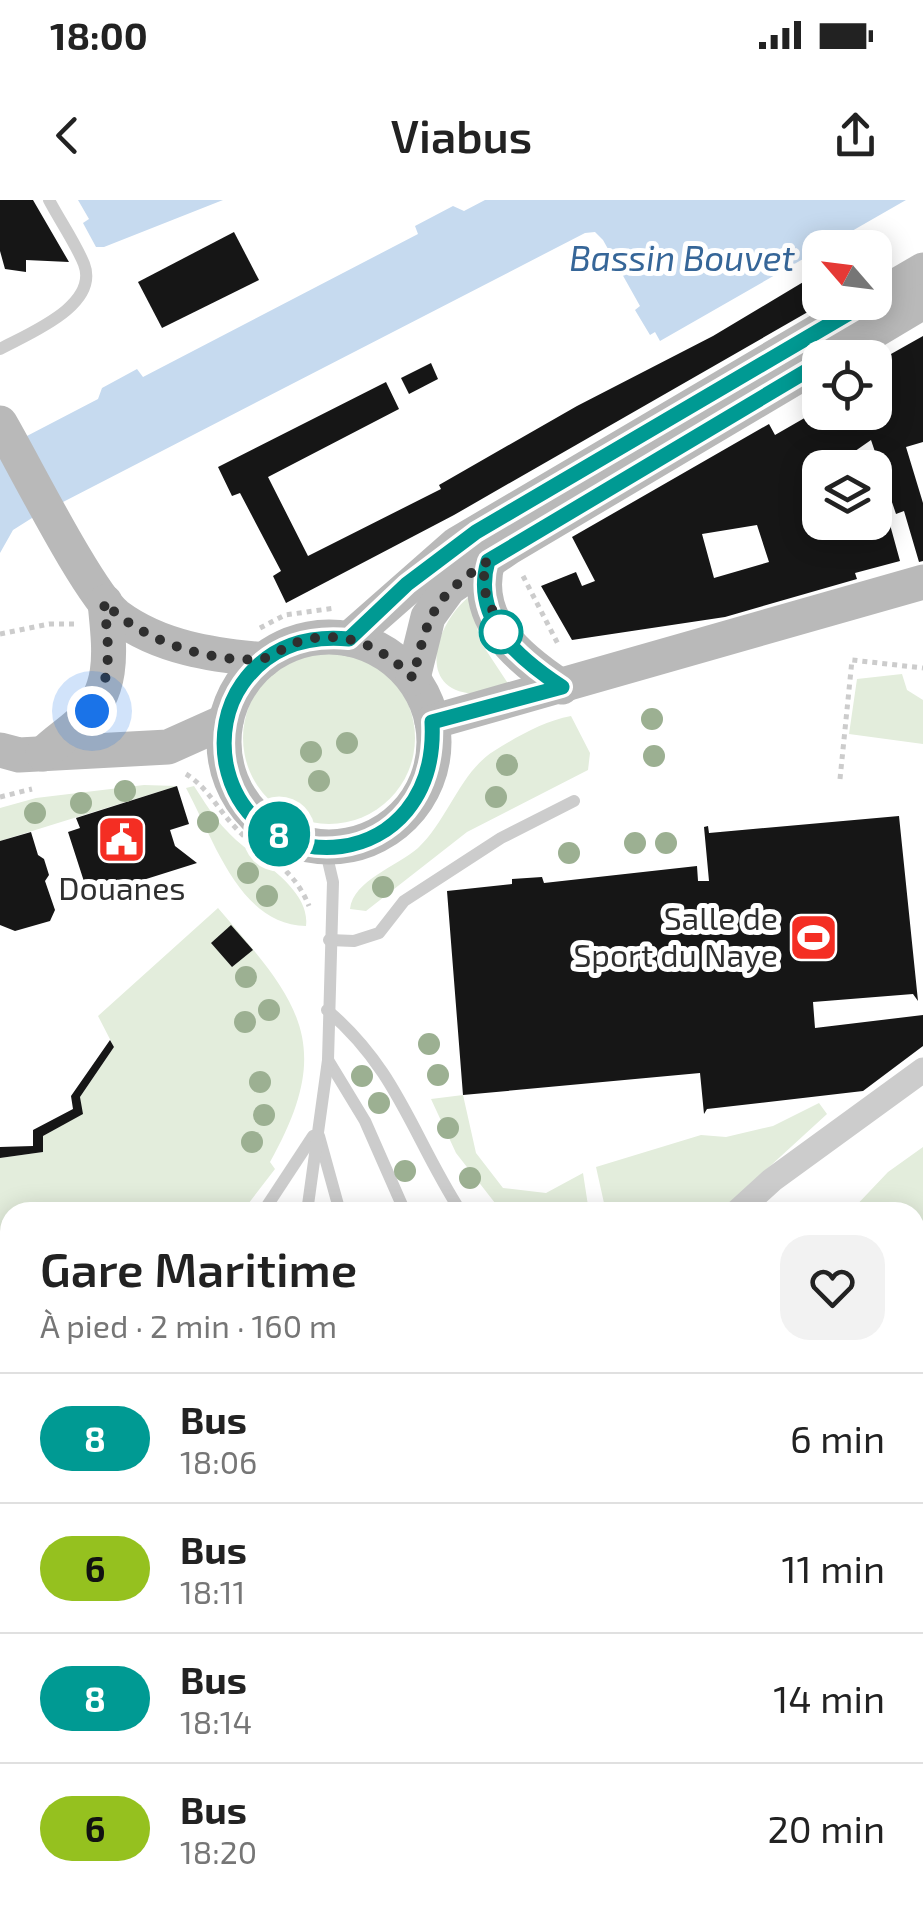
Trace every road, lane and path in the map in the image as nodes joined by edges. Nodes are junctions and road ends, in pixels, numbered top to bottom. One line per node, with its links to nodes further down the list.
1 (49, 200): 7 (lane)
2 (923, 270): 3 (main road)
3 (892, 288)
4 (923, 302): 6 (main road)
5 (837, 320): 14 (main road)
6 (859, 340)
7 (0, 349)
8 (802, 374): 10 (main road)
9 (4, 431): 12 (main road)
10 (488, 561): 18 (main road); 19 (main road)
11 (923, 582): 19 (main road)
12 (94, 604): 13 (path); 15 (main road); 23 (main road)
13 (0, 634)
14 (349, 639): 16 (main road); 18 (main road)
15 (200, 654): 16 (main road); 20 (main road)
16 (264, 660): 20 (main road)
17 (923, 668): 25 (path)
18 (413, 678): 21 (main road)
19 (562, 687): 21 (main road)
20 (228, 713): 22 (main road); 24 (main road)
21 (432, 722): 28 (main road)
22 (170, 759): 23 (main road); 24 (main road); 29 (path)
23 (22, 761): 26 (path)
24 (229, 777): 28 (main road)
25 (840, 779)
26 (0, 797)
27 (574, 801): 30 (lane)
28 (325, 848): 30 (lane)
29 (311, 921)
30 (330, 940): 31 (lane)
31 (327, 1010): 32 (lane); 39 (lane)
32 (328, 1060): 34 (lane); 38 (lane)
33 (923, 1070): 40 (street)
34 (317, 1129): 35 (lane); 36 (lane); 37 (lane)
35 (270, 1202)
36 (308, 1202)
37 (337, 1202)
38 (400, 1202)
39 (456, 1202)
40 (748, 1202)

